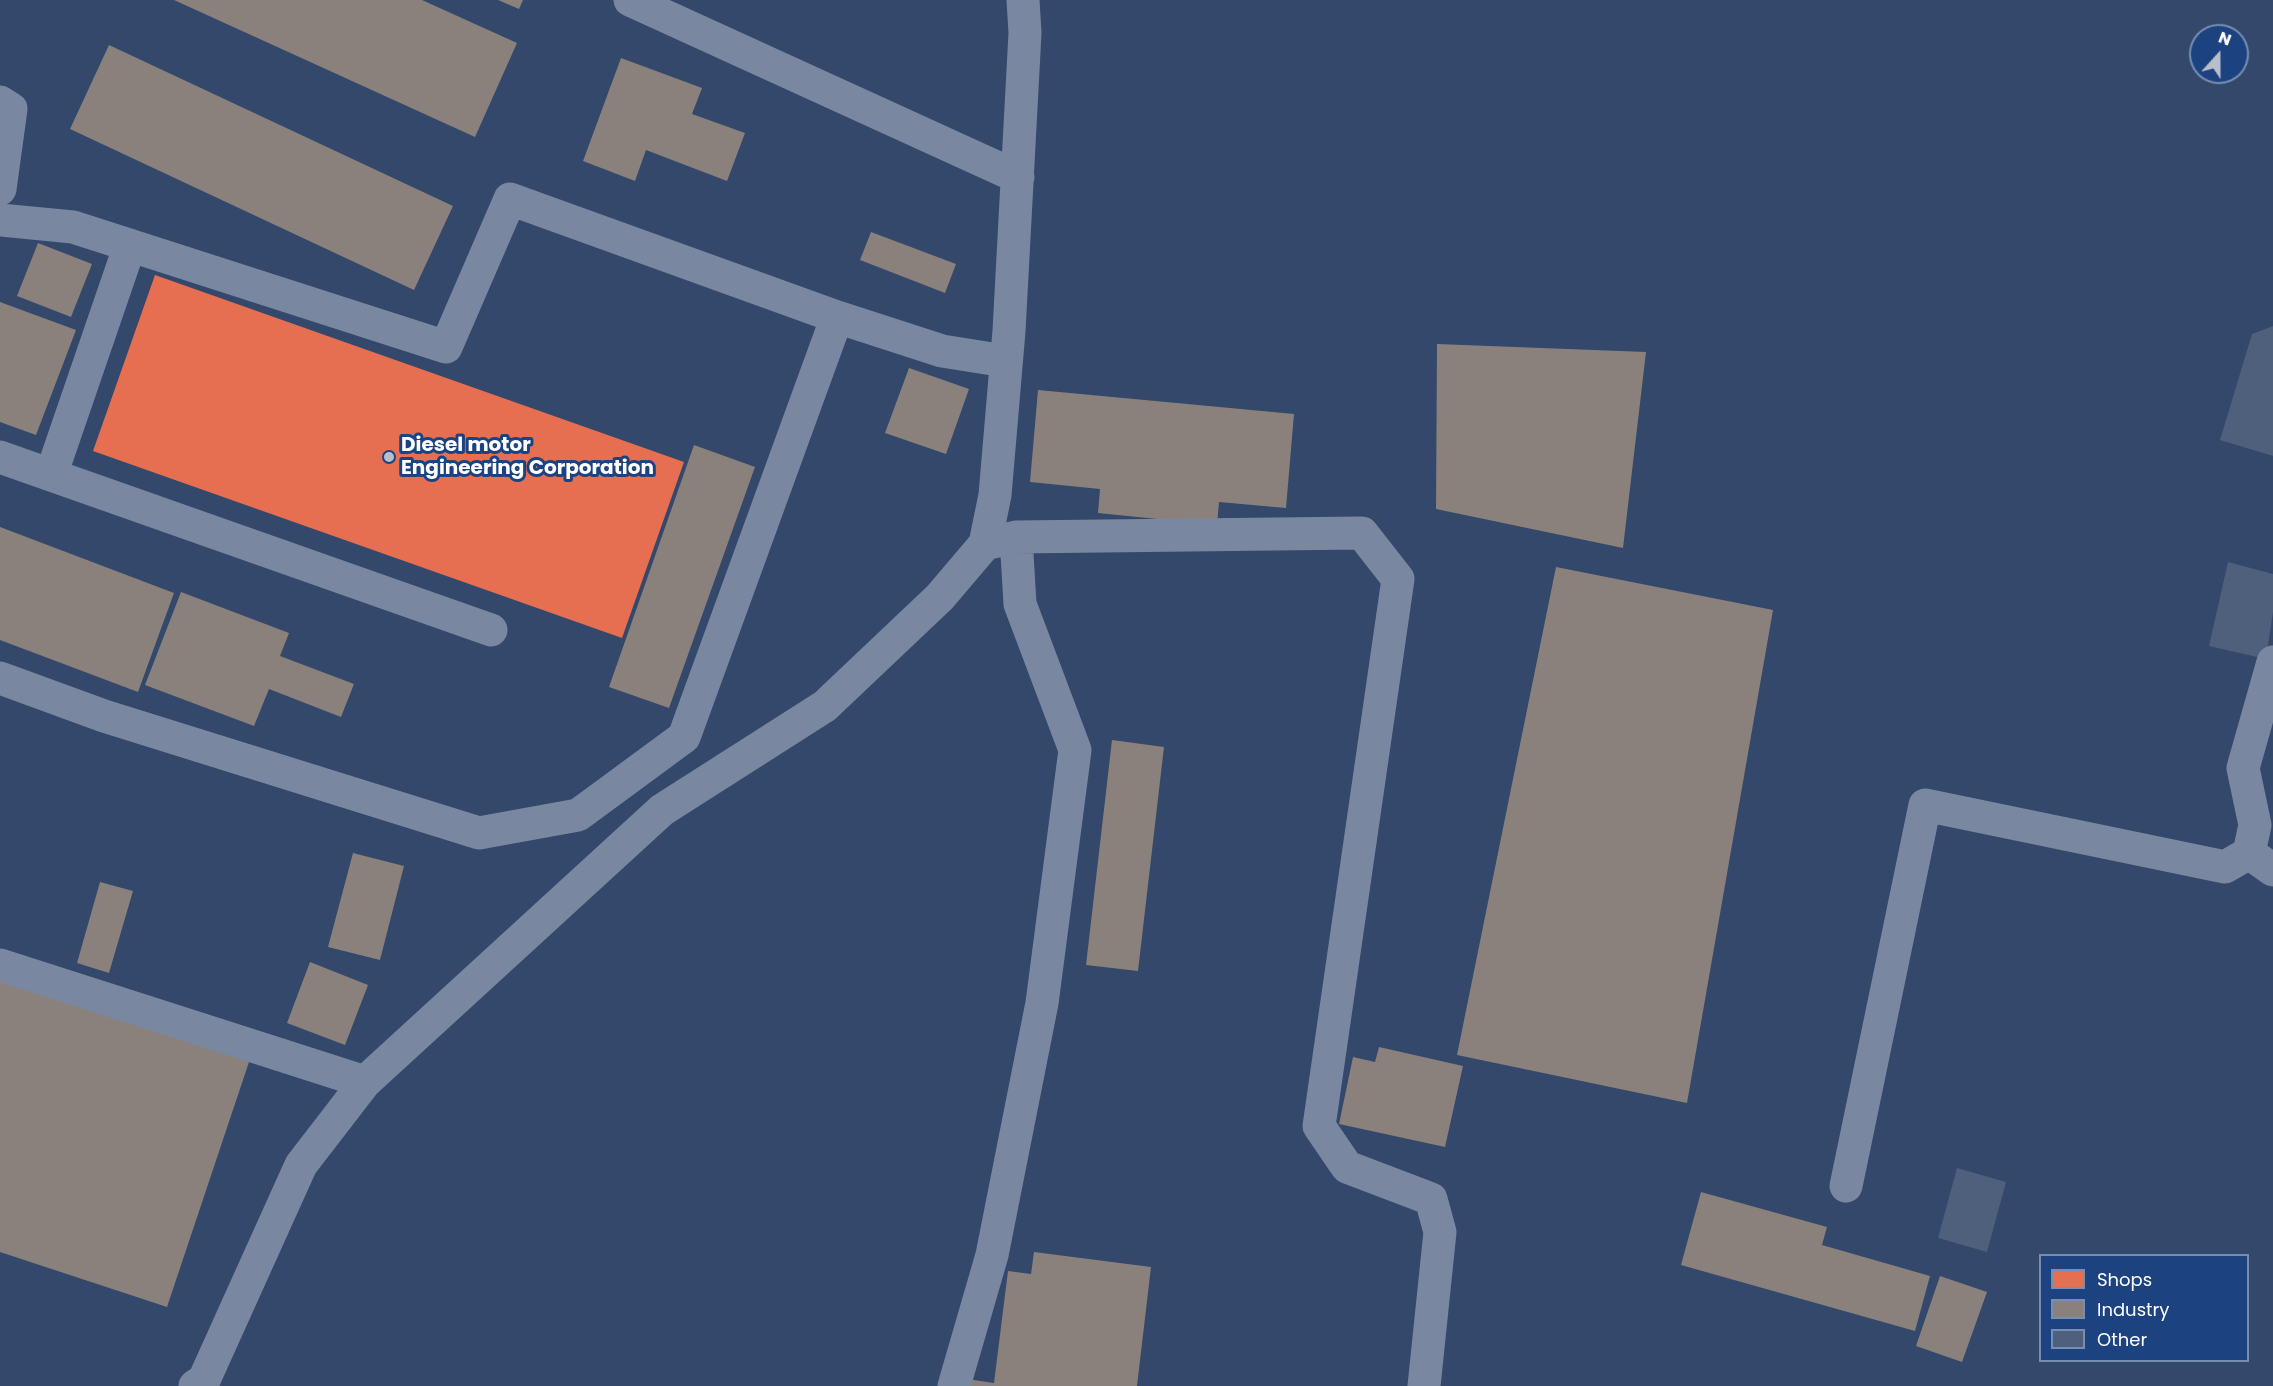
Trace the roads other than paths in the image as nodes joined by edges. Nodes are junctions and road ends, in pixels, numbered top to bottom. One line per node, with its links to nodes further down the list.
1 (630, 0): 4 (street)
2 (1023, 0): 4 (street)
3 (0, 102): 5 (street)
4 (1018, 177): 9 (street)
5 (0, 189)
6 (0, 220): 7 (street)
7 (130, 245): 8 (street); 11 (street)
8 (837, 316): 9 (street); 16 (street)
9 (1005, 361): 13 (street)
10 (0, 457): 11 (street)
11 (51, 475): 14 (street)
12 (1017, 537): 13 (street); 22 (street); 23 (street)
13 (985, 544): 19 (street)
14 (491, 630)
15 (2273, 662): 17 (street)
16 (0, 678)
17 (2261, 861): 20 (street)
18 (0, 965): 19 (street)
19 (365, 1082): 21 (street)
20 (1846, 1186)
21 (195, 1386)
22 (954, 1386)
23 (1424, 1386)

